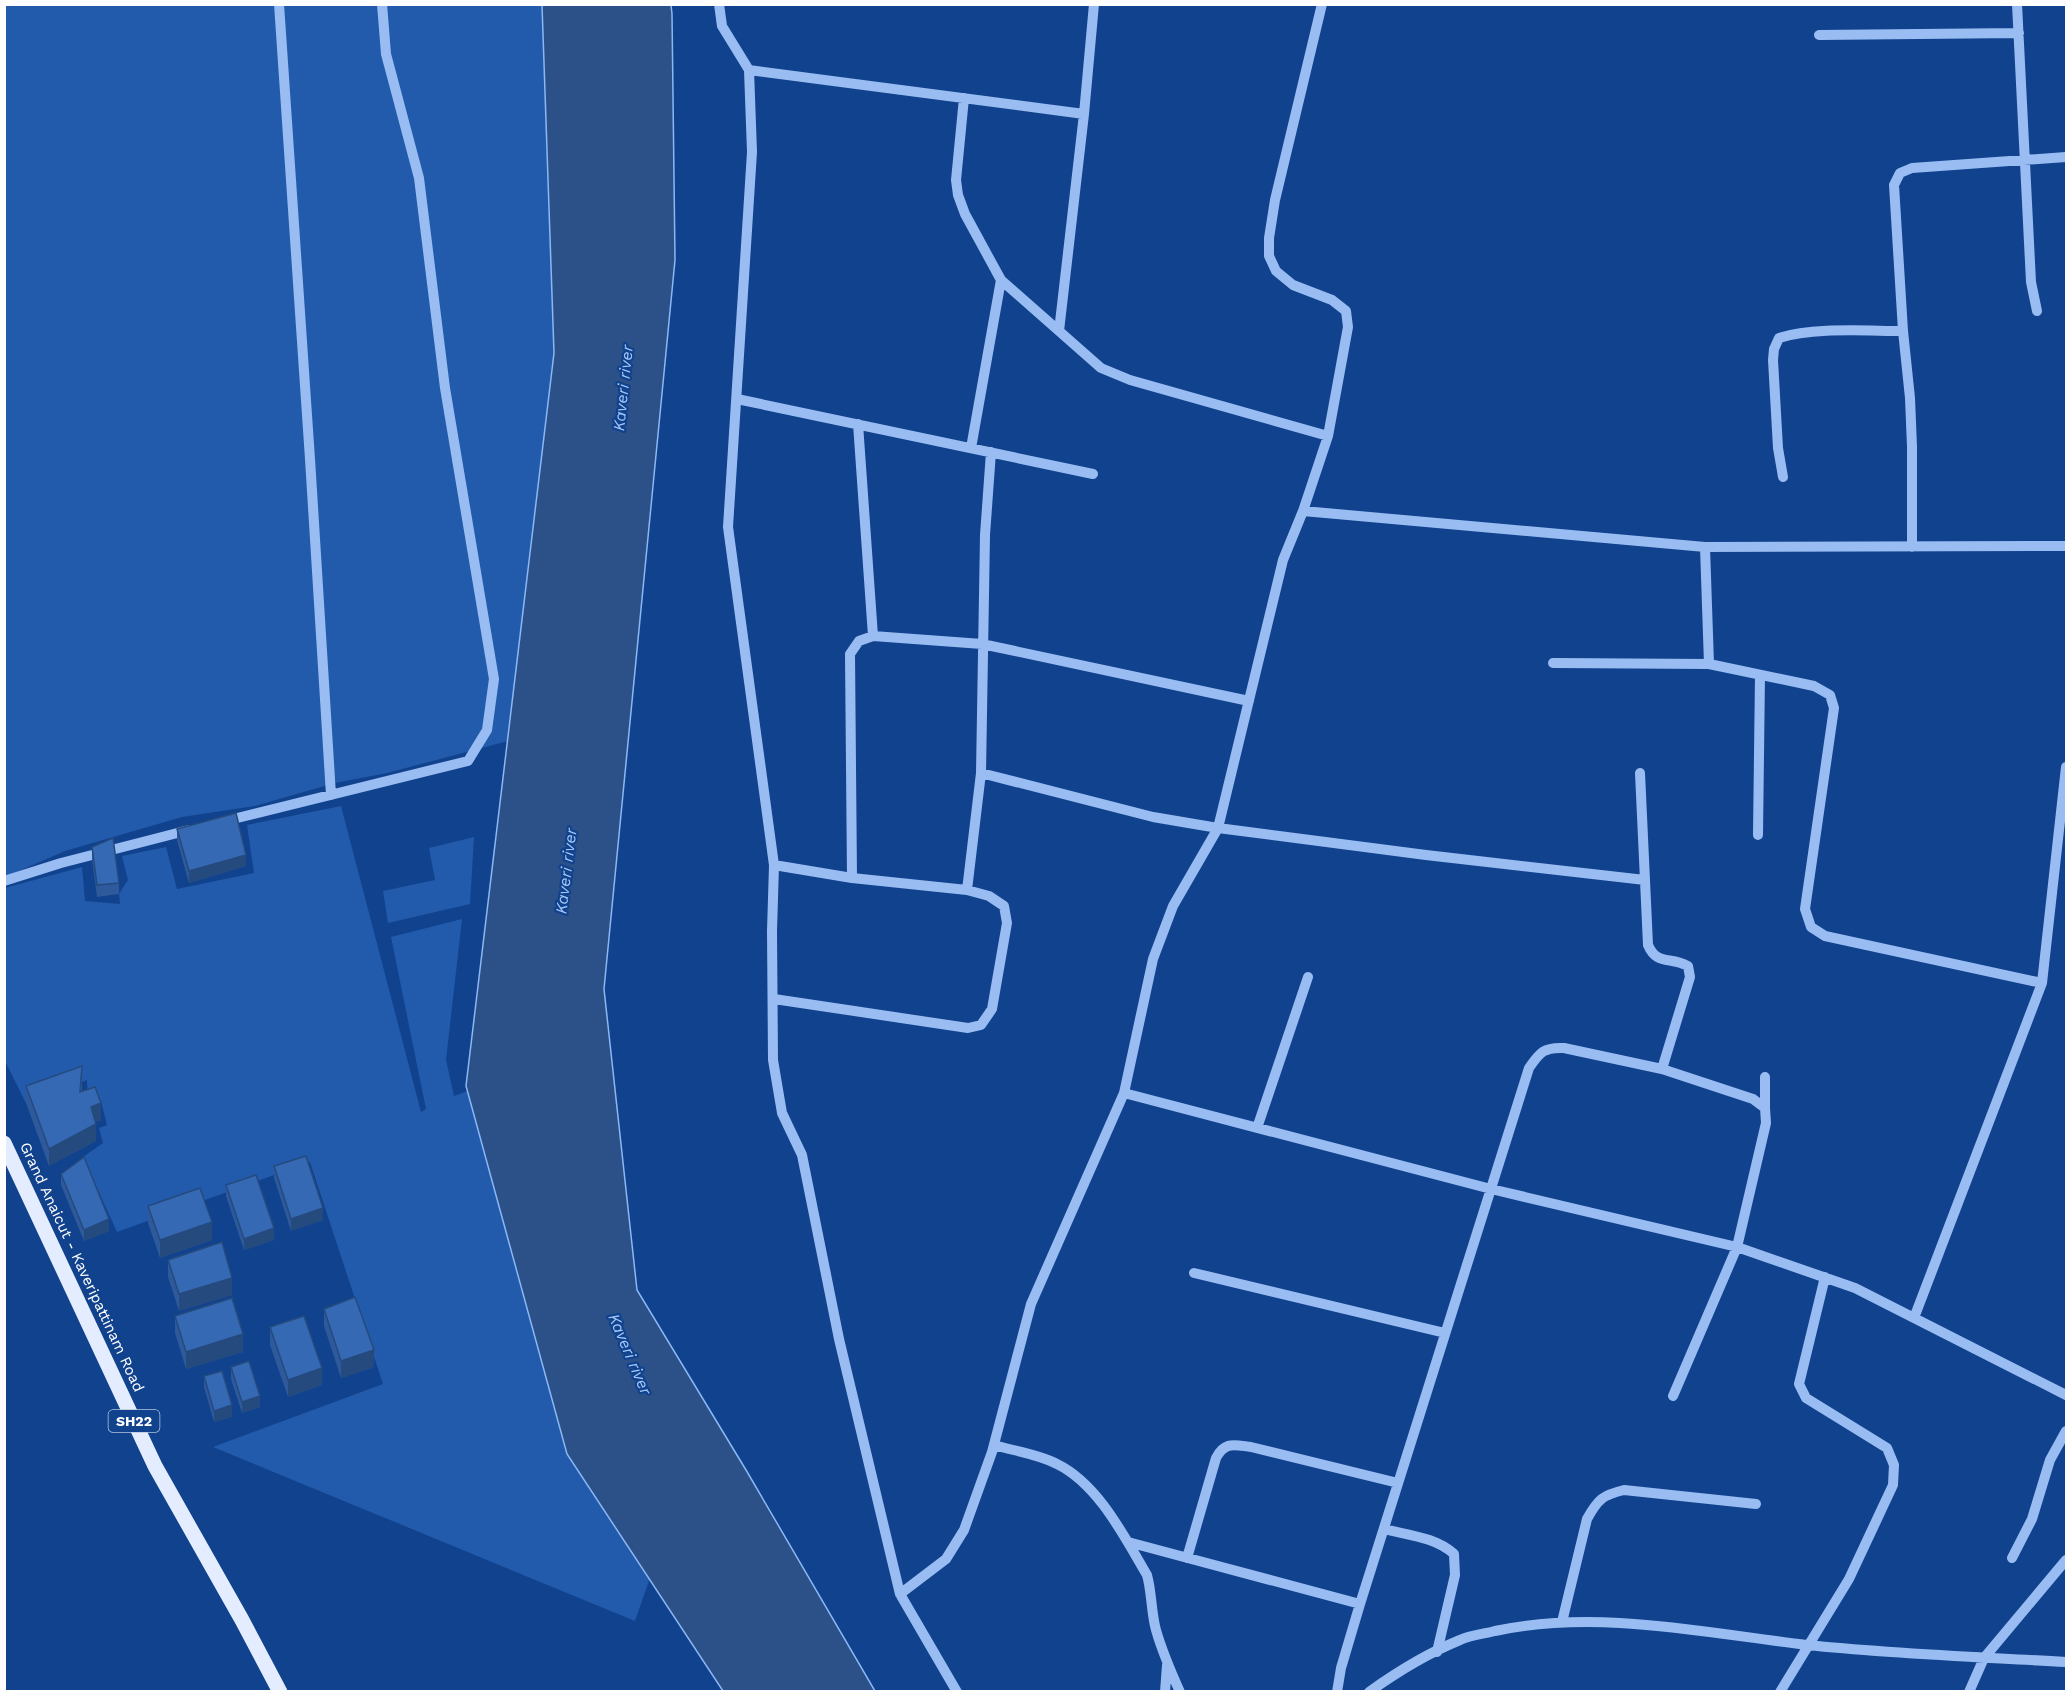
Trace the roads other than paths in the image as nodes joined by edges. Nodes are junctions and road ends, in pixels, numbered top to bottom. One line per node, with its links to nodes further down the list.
1 (279, 4): 38 (street)
2 (382, 4): 38 (street)
3 (719, 4): 9 (street)
4 (1094, 4): 11 (street)
5 (1322, 4): 20 (street)
6 (2017, 4): 7 (street)
7 (2019, 33): 8 (street); 13 (street)
8 (1819, 36)
9 (749, 70): 10 (street); 18 (street)
10 (964, 98): 11 (street); 14 (street)
11 (1084, 114): 16 (street)
12 (2067, 157): 13 (street)
13 (2025, 160): 15 (street); 17 (street)
14 (1001, 280): 16 (street); 21 (street)
15 (2037, 311)
16 (1059, 331): 20 (street)
17 (1903, 332): 24 (street); 28 (street)
18 (736, 399): 19 (street); 41 (street)
19 (858, 424): 21 (street); 29 (street)
20 (1328, 436): 25 (street)
21 (971, 448): 22 (street)
22 (991, 452): 23 (street); 30 (street)
23 (1093, 474)
24 (1783, 477)
25 (1303, 511): 27 (street); 34 (street)
26 (2067, 546): 28 (street)
27 (1705, 547): 28 (street); 32 (street)
28 (1912, 547)
29 (873, 636): 30 (street); 42 (street)
30 (982, 644): 34 (street); 36 (street)
31 (1553, 663): 32 (street)
32 (1709, 664): 33 (street)
33 (1760, 675): 40 (street); 47 (street)
34 (1249, 701): 39 (street)
35 (2067, 767): 47 (street)
36 (981, 773): 39 (street); 45 (street)
37 (1640, 773): 43 (street)
38 (331, 795): 44 (street)
39 (1218, 828): 43 (street); 51 (street)
40 (1758, 835)
41 (774, 865): 42 (street); 48 (street)
42 (852, 878): 45 (street)
43 (1645, 880): 49 (street)
44 (4, 881)
45 (967, 890): 48 (street)
46 (1308, 977): 53 (street)
47 (2042, 983): 60 (street)
48 (774, 999): 73 (street)
49 (1662, 1069): 52 (street); 56 (street)
50 (1765, 1077): 52 (street)
51 (1124, 1093): 53 (street); 65 (street)
52 (1765, 1108): 57 (street)
53 (1257, 1128): 56 (street)
54 (4, 1143): 55 (main road, Grand Anaicut - Kaveripattinam Road / SH22)
55 (8, 1162): 81 (main road, Grand Anaicut - Kaveripattinam Road / SH22)
56 (1491, 1189): 57 (street); 61 (street)
57 (1737, 1247): 59 (street); 63 (street)
58 (1194, 1273): 61 (street)
59 (1825, 1277): 60 (street); 76 (street)
60 (1914, 1318): 62 (street)
61 (1445, 1333): 66 (street)
62 (2067, 1395)
63 (1673, 1396)
64 (2067, 1431): 71 (street)
65 (994, 1445): 69 (street); 73 (street)
66 (1398, 1483): 68 (street); 70 (street)
67 (1756, 1504): 75 (street)
68 (1384, 1529): 74 (street); 77 (street)
69 (1128, 1542): 70 (street); 80 (street)
70 (1187, 1558): 74 (street)
71 (2012, 1558)
72 (2067, 1560): 78 (street)
73 (900, 1594): 82 (street)
74 (1360, 1604): 85 (street)
75 (1562, 1622): 76 (street); 77 (street)
76 (1809, 1645): 78 (street); 87 (street)
77 (1437, 1652): 86 (street)
78 (1984, 1658): 79 (street); 88 (street)
79 (2067, 1662)
80 (1167, 1663): 83 (street); 84 (street)
81 (280, 1692)
82 (957, 1692)
83 (1165, 1692)
84 (1180, 1692)
85 (1337, 1692)
86 (1369, 1692)
87 (1780, 1692)
88 (1969, 1692)

